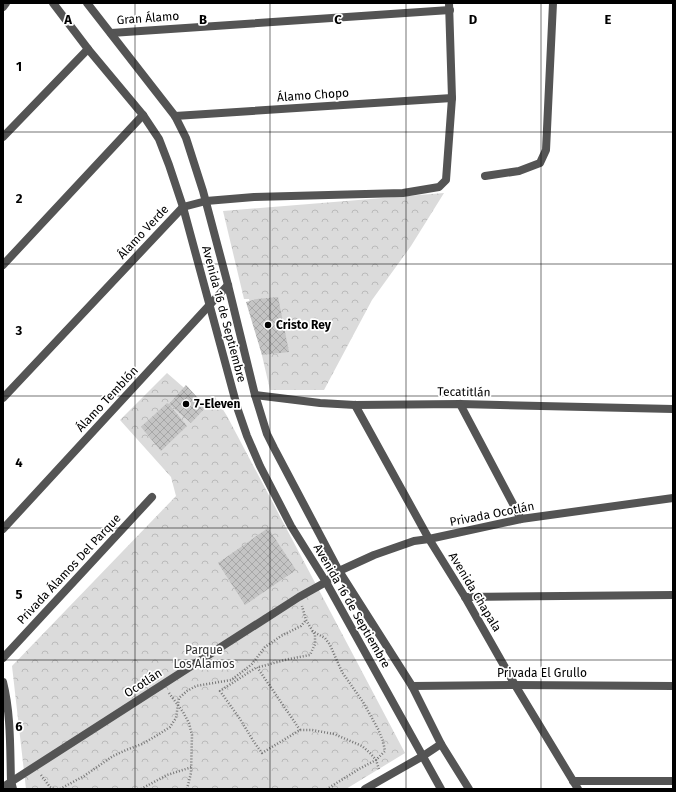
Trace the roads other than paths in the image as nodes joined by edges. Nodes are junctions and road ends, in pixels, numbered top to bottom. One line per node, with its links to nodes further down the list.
1 (6, 3): 5 (street)
2 (53, 3): 8 (street, Avenida 16 de Septiembre)
3 (87, 3): 7 (street, Avenida 16 de Septiembre)
4 (552, 3): 13 (street)
5 (3, 6)
6 (450, 6): 7 (street, Gran Álamo); 9 (street)
7 (111, 33): 11 (street, Avenida 16 de Septiembre)
8 (88, 49): 10 (street, Avenida 16 de Septiembre); 12 (street)
9 (452, 98): 11 (street, Álamo Chopo); 14 (street, Álamo Verde)
10 (143, 116): 15 (street, Avenida 16 de Septiembre); 16 (street)
11 (175, 116): 14 (street, Avenida 16 de Septiembre)
12 (3, 137)
13 (486, 176)
14 (206, 201): 15 (street, Álamo Verde); 17 (street, Avenida 16 de Septiembre)
15 (183, 207): 18 (street, Avenida 16 de Septiembre); 20 (street, Álamo Verde)
16 (3, 265)
17 (228, 285): 18 (street, Álamo Temblón); 19 (street, Avenida 16 de Septiembre)
18 (209, 305): 27 (street, Álamo Temblón); 30 (street, Avenida 16 de Septiembre)
19 (255, 395): 22 (street, Tecatitlán); 29 (street, Avenida 16 de Septiembre)
20 (3, 398)
21 (460, 404): 22 (street, Tecatitlán); 23 (street, Tecatitlán); 26 (street)
22 (355, 405): 28 (street, Avenida Chapala)
23 (673, 409)
24 (152, 497): 33 (street, Privada Álamos Del Parque)
25 (673, 498): 26 (street, Privada Ocotlán)
26 (521, 519): 28 (street, Privada Ocotlán)
27 (3, 529)
28 (429, 539): 29 (street, Privada Ocotlán); 31 (street, Avenida Chapala)
29 (339, 571): 30 (street, Privada Ocotlán); 36 (street, Avenida 16 de Septiembre)
30 (326, 582): 39 (street, Avenida 16 de Septiembre); 42 (street, Ocotlán)
31 (465, 596): 32 (street); 35 (street, Avenida Chapala)
32 (673, 596)
33 (3, 658)
34 (3, 682): 42 (street)
35 (515, 685): 36 (street, Privada El Grullo); 37 (street, Privada El Grullo); 40 (street, Avenida Chapala)
36 (412, 686): 38 (street, Avenida 16 de Septiembre)
37 (673, 686)
38 (441, 744): 39 (street); 46 (street, Avenida 16 de Septiembre)
39 (423, 756): 44 (street); 45 (street, Avenida 16 de Septiembre)
40 (574, 781): 41 (street); 47 (street, Avenida Chapala)
41 (673, 781)
42 (12, 785): 43 (street, Ocotlán)
43 (3, 787)
44 (365, 789)
45 (441, 789)
46 (469, 789)
47 (578, 789)

